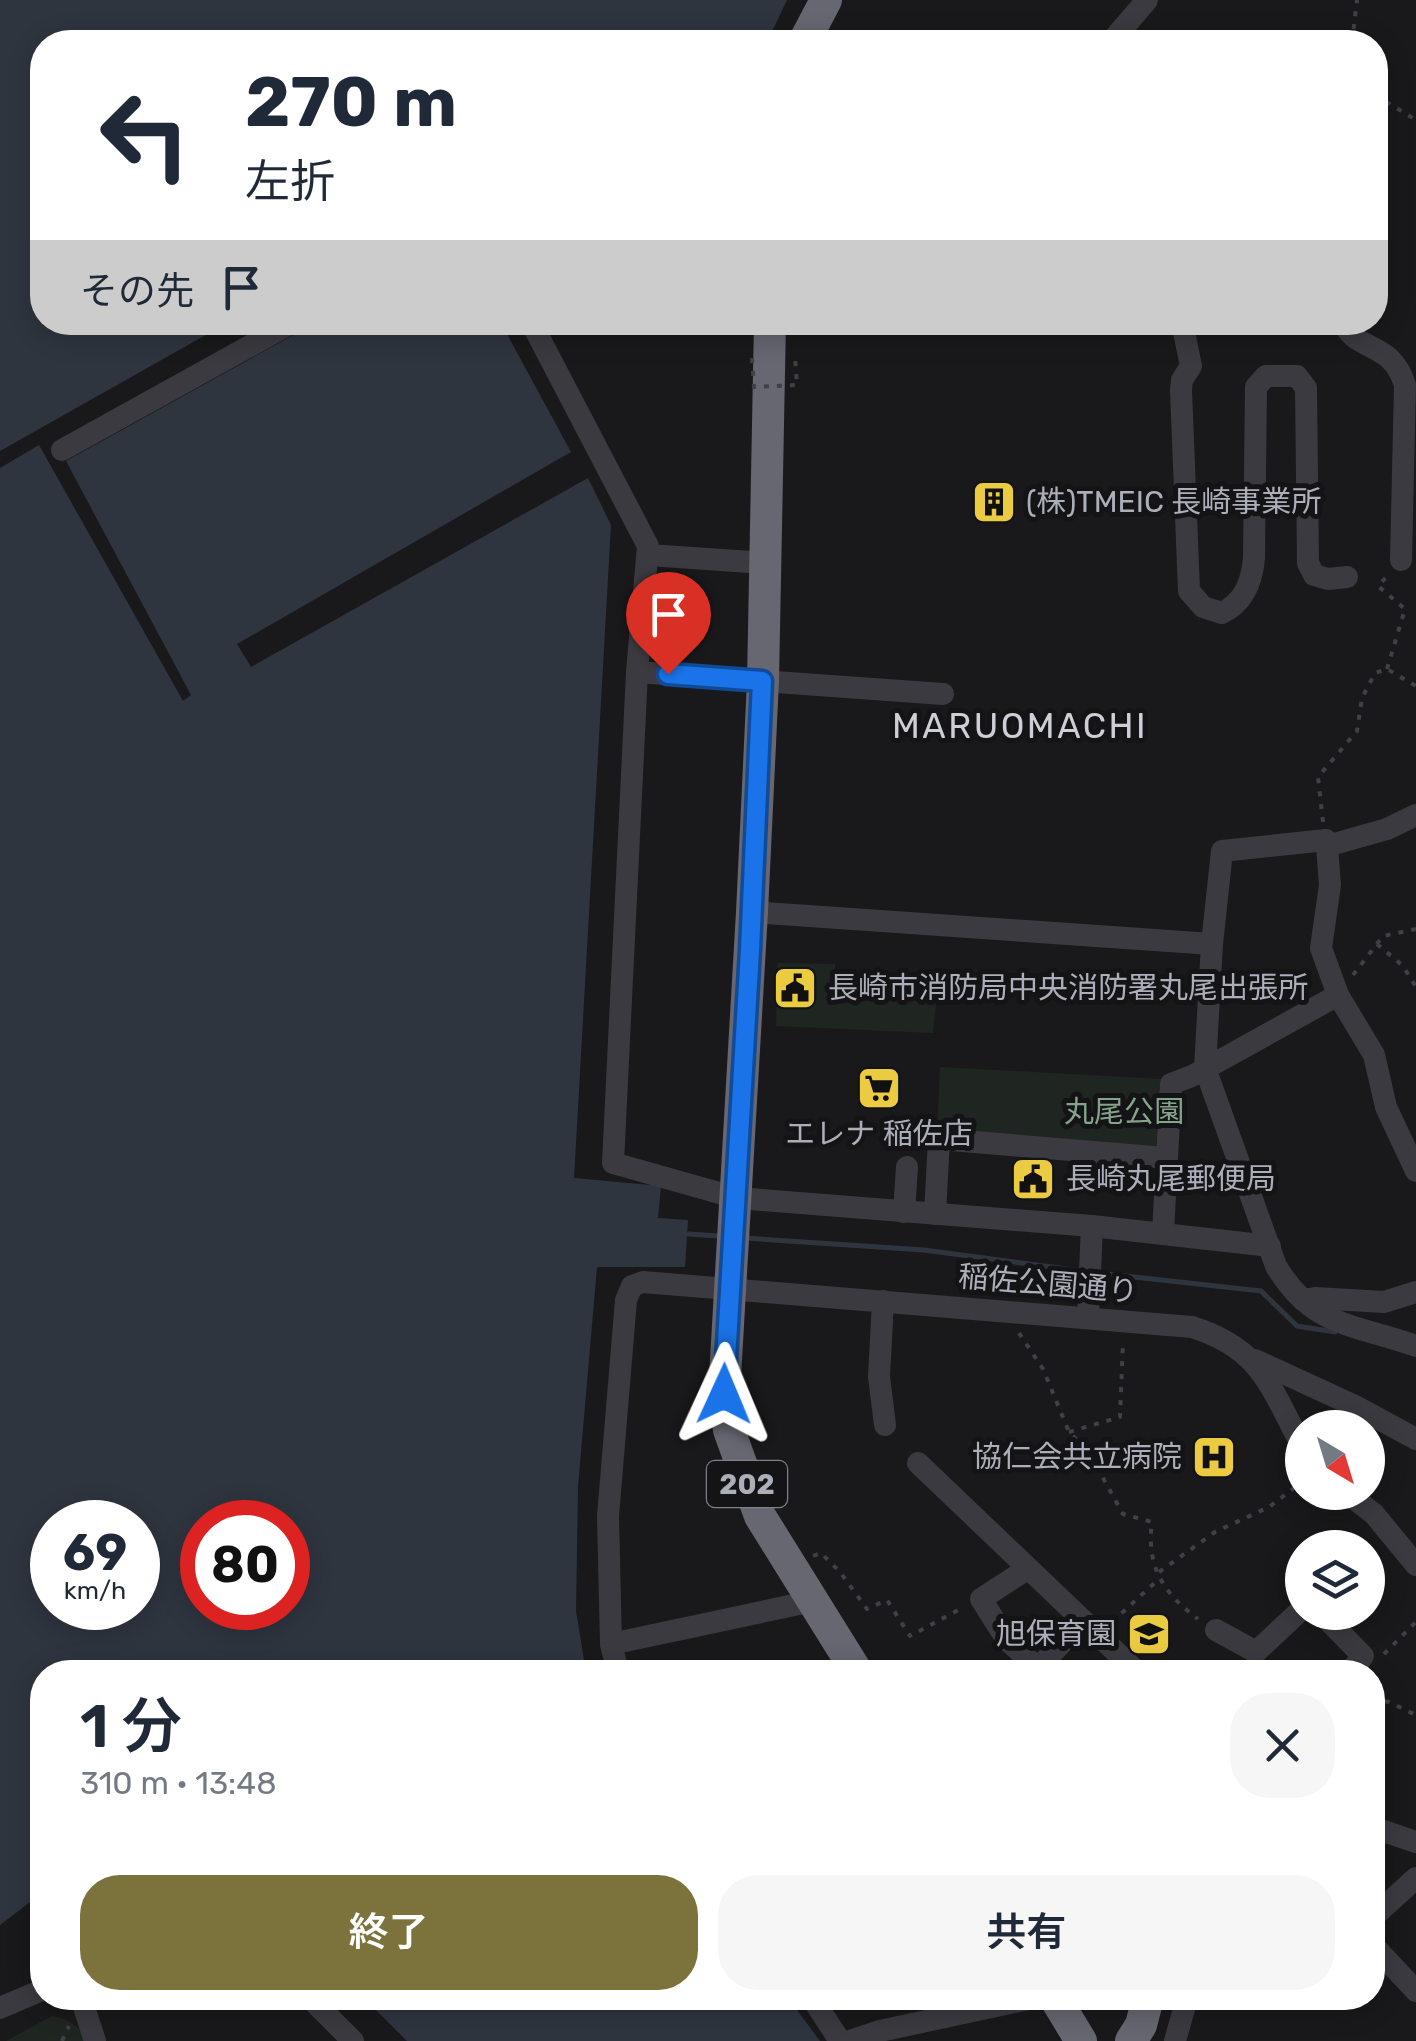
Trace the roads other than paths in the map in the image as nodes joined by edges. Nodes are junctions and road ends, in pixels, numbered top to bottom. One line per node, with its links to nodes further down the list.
1 (826, 0): 3 (highway)
2 (1147, 0): 4 (street)
3 (810, 30)
4 (1121, 30)
5 (270, 335): 10 (street)
6 (538, 335): 11 (street)
7 (770, 335): 13 (highway, 202)
8 (1185, 335): 14 (street)
9 (1352, 335): 12 (street)
10 (62, 450)
11 (648, 555): 13 (street); 15 (street)
12 (1401, 560)
13 (766, 563): 16 (highway, 202)
14 (1347, 578)
15 (637, 672): 16 (street); 27 (street)
16 (762, 681): 17 (street); 20 (highway, 202)
17 (943, 694)
18 (1416, 815): 19 (street)
19 (1326, 843): 21 (street); 22 (street)
20 (752, 912): 21 (street); 27 (highway, 202)
21 (1212, 944): 23 (street)
22 (1338, 994): 23 (street); 26 (street)
23 (1205, 1068): 24 (street); 32 (street)
24 (1166, 1158): 29 (street); 30 (street)
25 (907, 1168): 28 (street)
26 (1416, 1172)
27 (736, 1207): 28 (street); 33 (highway, 202)
28 (904, 1212): 29 (street)
29 (935, 1214): 31 (street)
30 (1163, 1232): 31 (street); 32 (street)
31 (1092, 1236): 37 (street)
32 (1270, 1246): 35 (street)
33 (730, 1278): 36 (street, 稲佐公園通り); 47 (highway, 202); 52 (street, 稲佐公園通り)
34 (1416, 1292): 35 (street)
35 (1303, 1300): 38 (street)
36 (883, 1301): 37 (street, 稲佐公園通り); 41 (street)
37 (1088, 1317): 39 (street, 稲佐公園通り)
38 (1416, 1346)
39 (1255, 1360): 40 (street, 稲佐公園通り); 42 (street)
40 (1285, 1415)
41 (885, 1424)
42 (1416, 1440)
43 (918, 1463): 46 (street)
44 (1369, 1510): 45 (street)
45 (1416, 1564)
46 (1027, 1569): 49 (street); 55 (street)
47 (813, 1601): 52 (street); 54 (highway, 202)
48 (1285, 1624): 50 (street)
49 (1090, 1629): 56 (street); 57 (street)
50 (1216, 1630)
51 (1333, 1630): 58 (street)
52 (611, 1644): 53 (street, 稲佐公園通り)
53 (615, 1660)
54 (849, 1660)
55 (1029, 1660)
56 (1052, 1660)
57 (1123, 1660)
58 (1354, 1660)
59 (1385, 1831): 60 (street)
60 (1416, 1842)
61 (1416, 1878): 62 (street)
62 (1385, 1906)
63 (1385, 1958): 64 (street)
64 (1416, 1991)
65 (30, 1995): 66 (street)
66 (0, 2008)
67 (86, 2010): 75 (street)
68 (322, 2010): 76 (street)
69 (820, 2010): 77 (street)
70 (977, 2010): 78 (street)
71 (1062, 2010): 79 (highway)
72 (1145, 2010): 80 (highway)
73 (1164, 2010): 81 (highway)
74 (1183, 2010): 82 (street)
75 (96, 2041)
76 (353, 2041)
77 (840, 2041)
78 (850, 2041)
79 (1081, 2041)
80 (1131, 2041)
81 (1152, 2041)
82 (1174, 2041)

